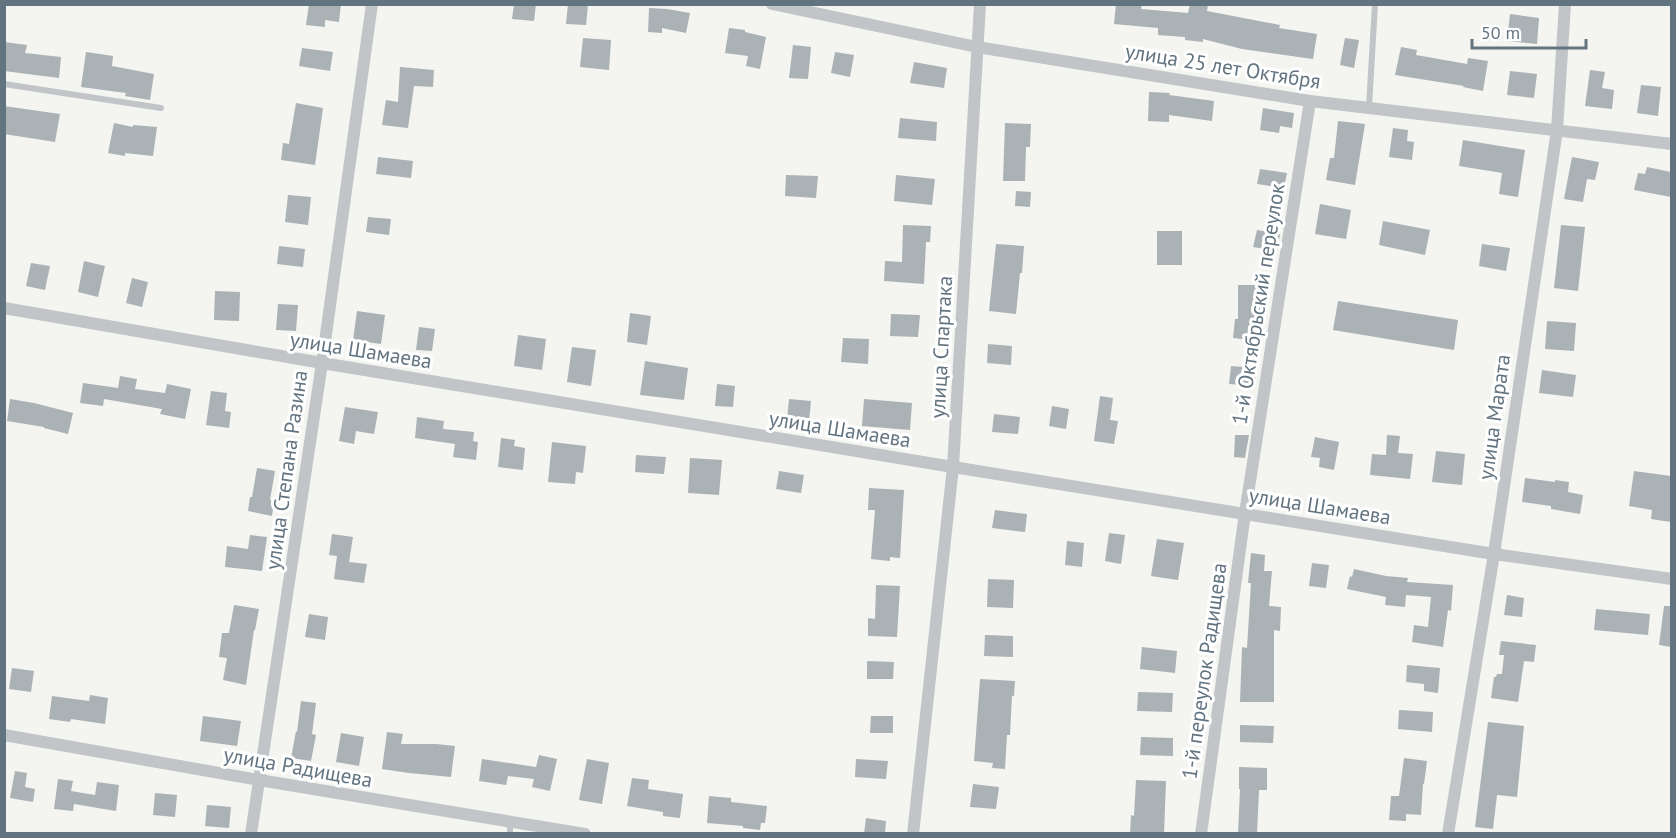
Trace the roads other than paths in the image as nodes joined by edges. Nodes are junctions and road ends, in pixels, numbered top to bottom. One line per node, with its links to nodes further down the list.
1 (372, 4): 14 (street, улица Степана Разина)
2 (772, 4): 6 (street, улица 25 лет Октября)
3 (980, 4): 6 (street, улица Спартака)
4 (1375, 4): 9 (lane)
5 (1565, 4): 11 (street, улица Марата)
6 (977, 47): 8 (street, улица 25 лет Октября); 15 (street, улица Спартака)
7 (4, 84): 10 (lane)
8 (1310, 101): 9 (street, улица 25 лет Октября); 16 (street, 1-й Октябрьский переулок)
9 (1369, 106): 11 (street, улица 25 лет Октября)
10 (161, 108)
11 (1557, 130): 12 (street, улица 25 лет Октября); 17 (street, улица Марата)
12 (1671, 144)
13 (4, 308): 14 (street, улица Шамаева)
14 (321, 363): 15 (street, улица Шамаева); 20 (street, улица Степана Разина)
15 (953, 467): 16 (street, улица Шамаева); 24 (street, улица Спартака)
16 (1245, 513): 17 (street, улица Шамаева); 25 (street, 1-й переулок Радищева)
17 (1494, 554): 18 (street, улица Шамаева); 26 (street, улица Марата)
18 (1671, 579)
19 (4, 735): 20 (street, улица Радищева)
20 (259, 780): 21 (street, улица Радищева); 22 (street, улица Степана Разина)
21 (510, 828): 23 (street, улица Радищева)
22 (251, 834)
23 (585, 834)
24 (913, 834)
25 (1201, 834)
26 (1448, 834)

